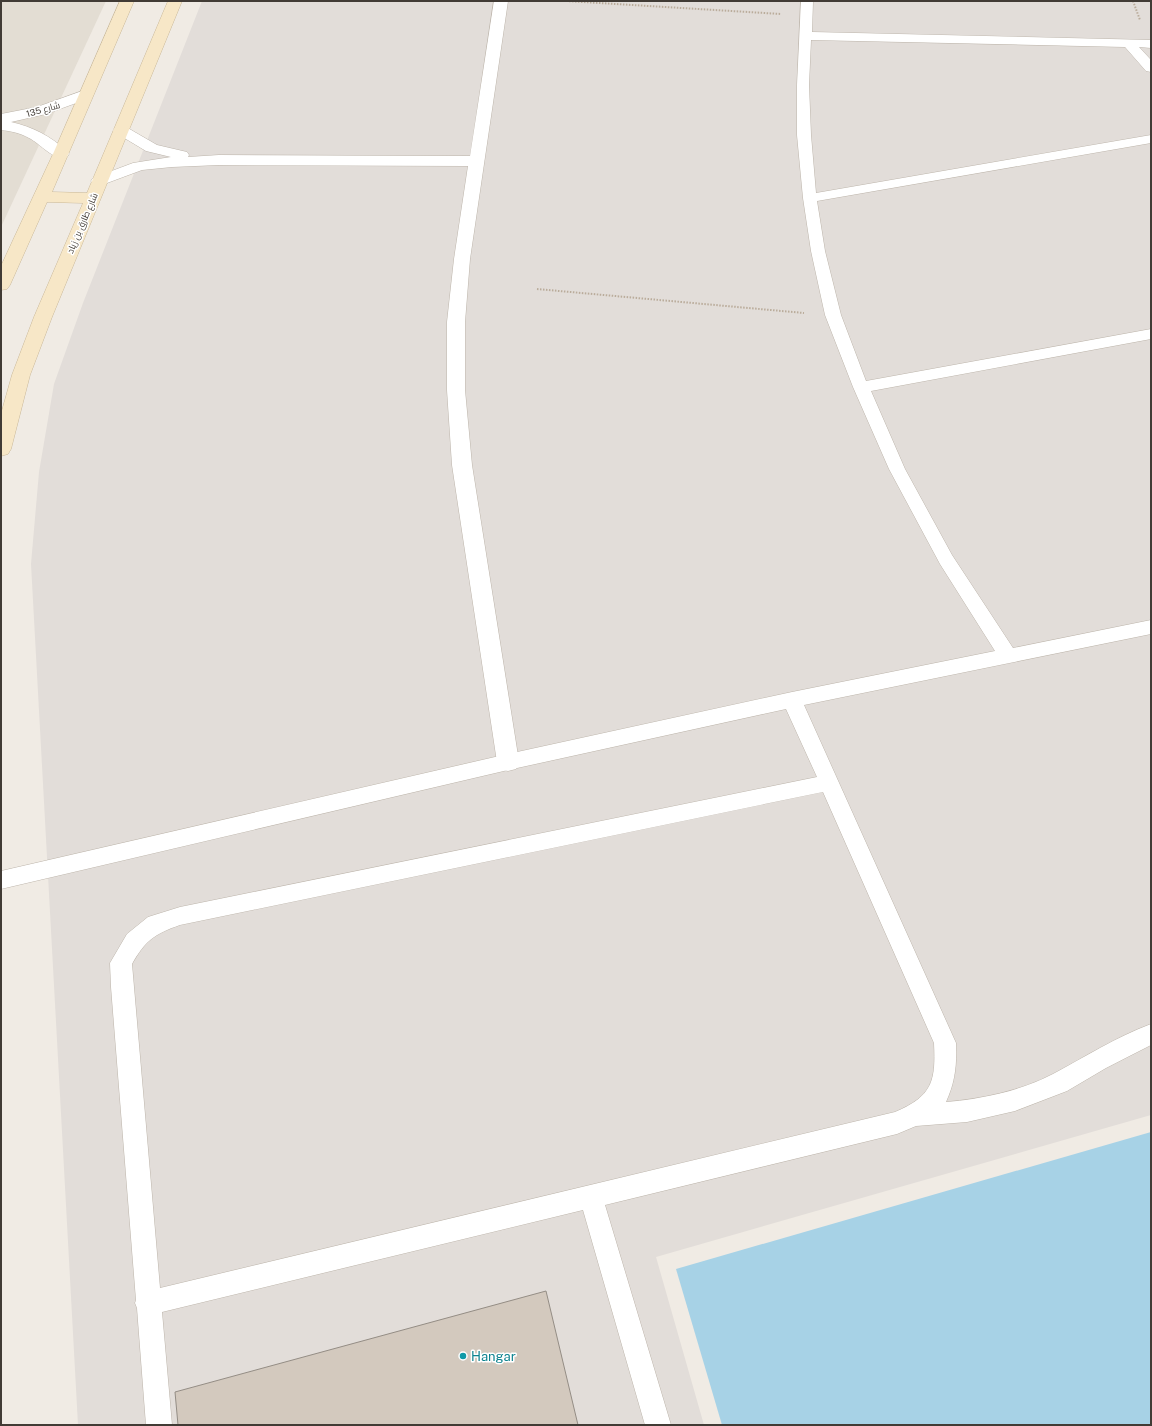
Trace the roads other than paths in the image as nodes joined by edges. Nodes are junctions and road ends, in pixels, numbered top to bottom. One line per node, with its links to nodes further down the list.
1 (127, 1): 9 (main road)
2 (174, 1): 12 (main road, شارع طارق بن زياد)
3 (501, 1): 16 (street)
4 (806, 8): 5 (lane)
5 (805, 36): 6 (lane); 20 (lane)
6 (1128, 44): 7 (lane); 8 (lane)
7 (1151, 44)
8 (1151, 68)
9 (85, 95): 10 (street, شارع 135); 14 (main road)
10 (1, 119)
11 (1, 125): 14 (street, شارع 135)
12 (121, 130): 15 (street); 17 (main road, شارع طارق بن زياد)
13 (1151, 139): 20 (lane)
14 (61, 154): 18 (main road)
15 (220, 160): 16 (street); 17 (street)
16 (476, 161): 28 (street)
17 (99, 181): 19 (main road, شارع طارق بن زياد)
18 (40, 197): 19 (main road); 21 (main road)
19 (92, 198): 24 (main road, شارع طارق بن زياد)
20 (810, 198): 23 (lane)
21 (1, 286)
22 (1151, 334): 23 (lane)
23 (861, 387): 26 (lane)
24 (1, 449)
25 (1151, 627): 26 (lane)
26 (1008, 656): 27 (lane)
27 (792, 700): 28 (lane); 29 (lane)
28 (508, 762): 30 (lane)
29 (829, 783): 32 (lane); 34 (lane)
30 (1, 880)
31 (1151, 1034): 32 (lane)
32 (917, 1115): 33 (lane)
33 (591, 1197): 34 (lane); 36 (lane)
34 (147, 1303): 35 (lane)
35 (159, 1425)
36 (658, 1425)

